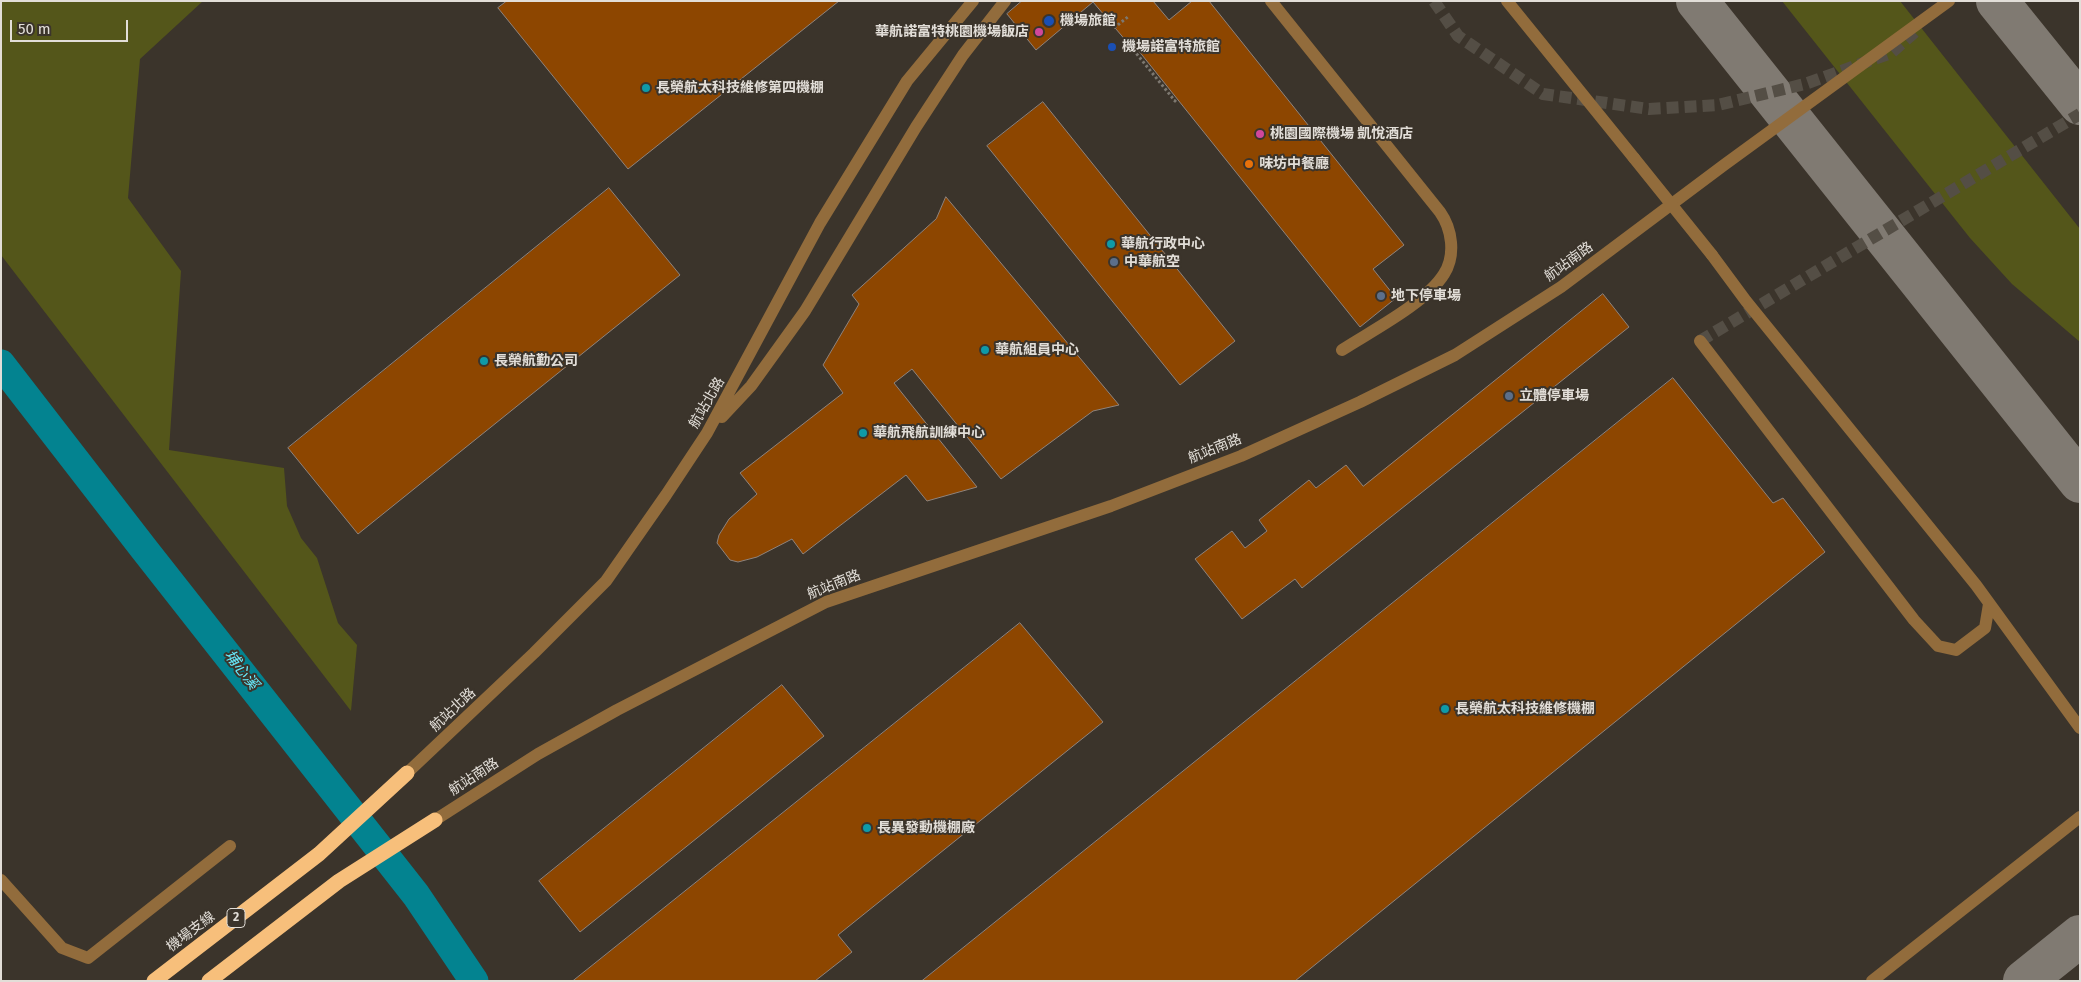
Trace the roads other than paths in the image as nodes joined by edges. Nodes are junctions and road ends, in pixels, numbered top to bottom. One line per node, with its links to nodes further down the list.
1 (973, 1): 8 (street, 航站北路)
2 (1005, 1): 8 (street)
3 (1271, 1): 7 (street)
4 (1507, 1): 9 (street, bridge)
5 (1949, 1): 13 (street, 航站南路)
6 (1700, 341): 9 (street)
7 (1342, 350)
8 (707, 433): 11 (street, 航站北路)
9 (1989, 604): 10 (street)
10 (2080, 728)
11 (407, 773): 17 (highway, 機場支線 / 2)
12 (2080, 817): 20 (street)
13 (435, 820): 16 (highway, 2)
14 (230, 846): 15 (street)
15 (1, 880)
16 (262, 940): 18 (highway, 2); 19 (highway)
17 (154, 981)
18 (209, 981)
19 (224, 981)
20 (1872, 981)

